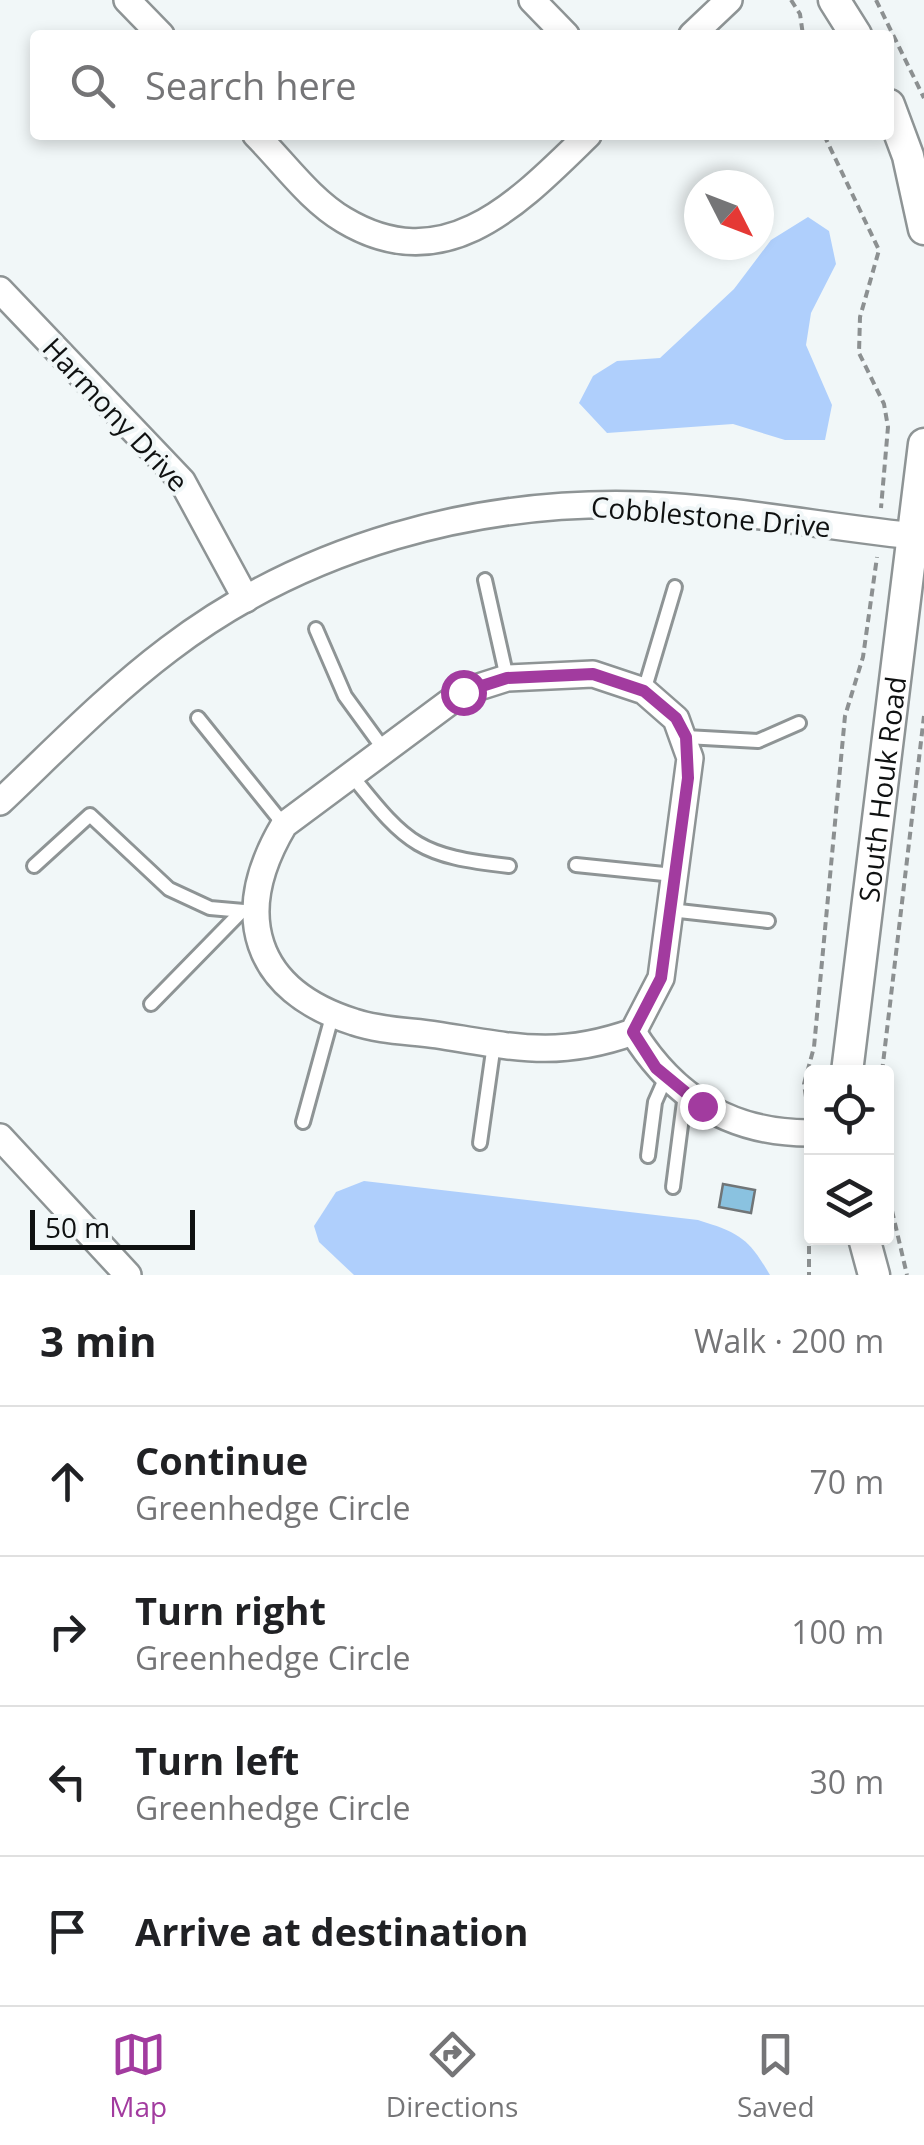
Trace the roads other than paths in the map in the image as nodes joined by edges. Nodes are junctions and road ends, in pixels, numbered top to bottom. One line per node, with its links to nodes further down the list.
1 (127, 0): 5 (street)
2 (532, 0): 6 (street)
3 (729, 0): 7 (street)
4 (834, 0): 8 (street)
5 (156, 30)
6 (561, 30)
7 (697, 30)
8 (853, 30)
9 (894, 118): 12 (street)
10 (261, 140): 11 (street)
11 (582, 140)
12 (924, 229)
13 (0, 290): 18 (street, Harmony Drive)
14 (924, 444): 15 (street, South Houk Road)
15 (918, 537): 18 (street, Cobblestone Drive); 40 (street, South Houk Road)
16 (485, 580): 20 (lane)
17 (675, 587): 21 (lane)
18 (246, 599): 27 (street, Cobblestone Drive)
19 (316, 629): 25 (lane)
20 (507, 678): 21 (street); 25 (street)
21 (644, 691): 24 (street)
22 (198, 718): 28 (lane)
23 (799, 723): 24 (lane)
24 (686, 737): 32 (street)
25 (385, 751): 26 (street)
26 (353, 777): 28 (street); 31 (lane)
27 (0, 802)
28 (284, 826): 34 (street)
29 (576, 865): 32 (lane)
30 (34, 866): 34 (lane)
31 (509, 866)
32 (674, 875): 33 (street)
33 (670, 910): 35 (lane); 38 (street)
34 (249, 911): 36 (lane); 37 (street)
35 (768, 921)
36 (151, 1004)
37 (333, 1014): 39 (street); 43 (lane)
38 (633, 1032): 39 (street); 41 (street)
39 (494, 1044): 46 (lane)
40 (848, 1065)
41 (666, 1077): 42 (street); 47 (lane)
42 (685, 1094): 44 (street); 48 (lane)
43 (303, 1122)
44 (804, 1133)
45 (0, 1138): 50 (street)
46 (480, 1142)
47 (648, 1156)
48 (674, 1188)
49 (866, 1245): 51 (street)
50 (128, 1275)
51 (874, 1275)

